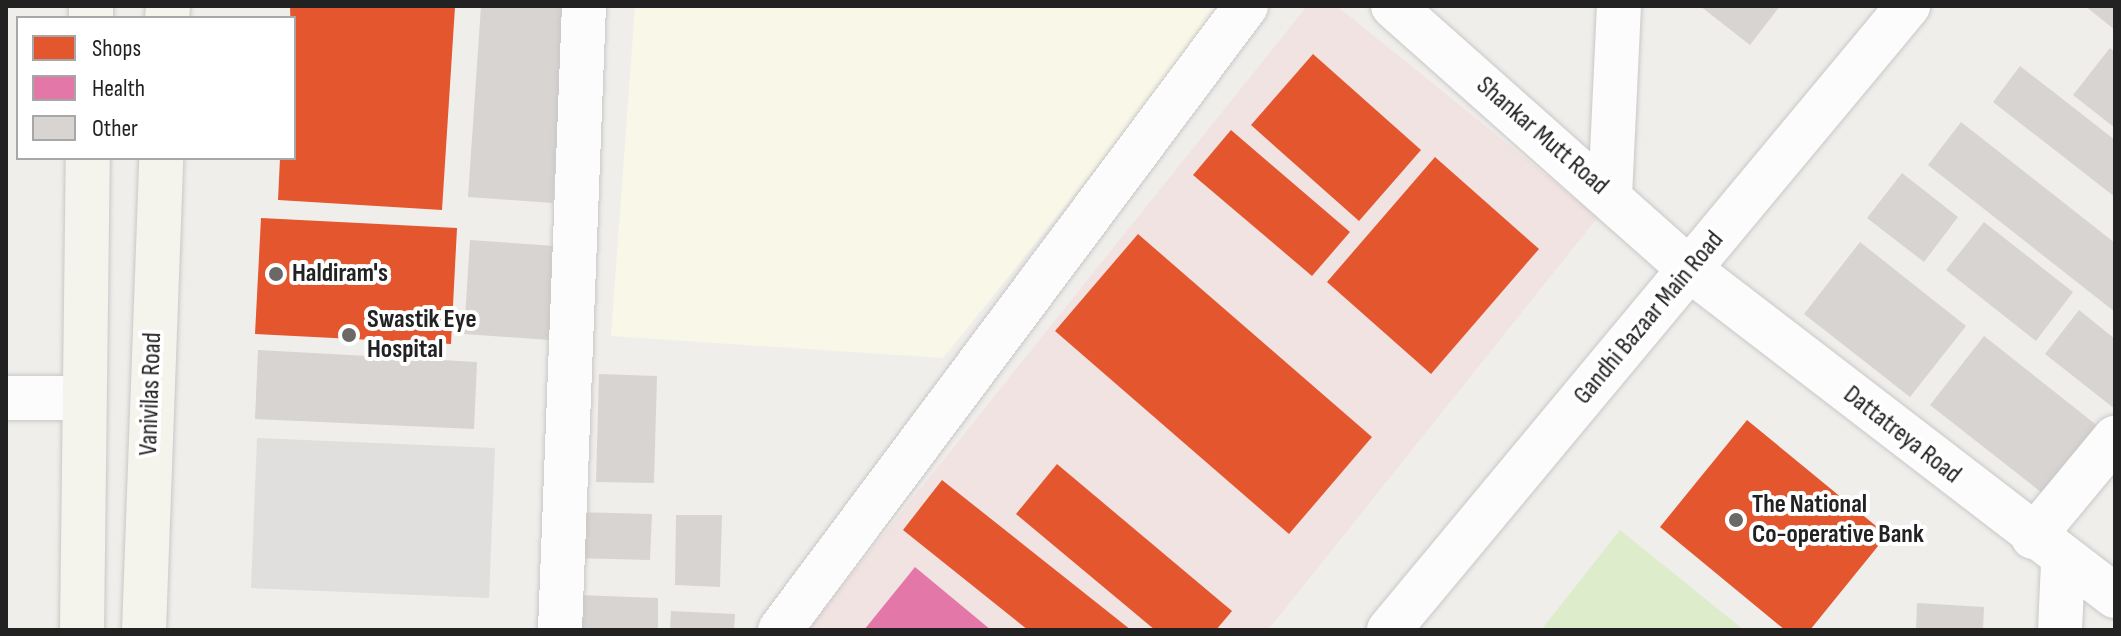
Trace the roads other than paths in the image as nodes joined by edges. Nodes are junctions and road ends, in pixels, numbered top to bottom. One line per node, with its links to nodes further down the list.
1 (584, 6): 17 (street)
2 (1246, 6): 18 (street)
3 (1393, 6): 8 (street, Shankar Mutt Road)
4 (1619, 6): 8 (street)
5 (1908, 6): 9 (street, Gandhi Bazaar Main Road)
6 (88, 160): 11 (main road)
7 (161, 160): 16 (main road, Vanivilas Road)
8 (1610, 196): 9 (street, Shankar Mutt Road)
9 (1689, 269): 13 (street, Dattatreya Road); 19 (street, Gandhi Bazaar Main Road)
10 (6, 398): 11 (street)
11 (84, 398): 15 (main road)
12 (2115, 438): 13 (street)
13 (2048, 550): 14 (street, Dattatreya Road); 20 (street)
14 (2115, 596)
15 (82, 630)
16 (144, 630)
17 (560, 630)
18 (780, 630)
19 (1389, 630)
20 (2060, 630)

